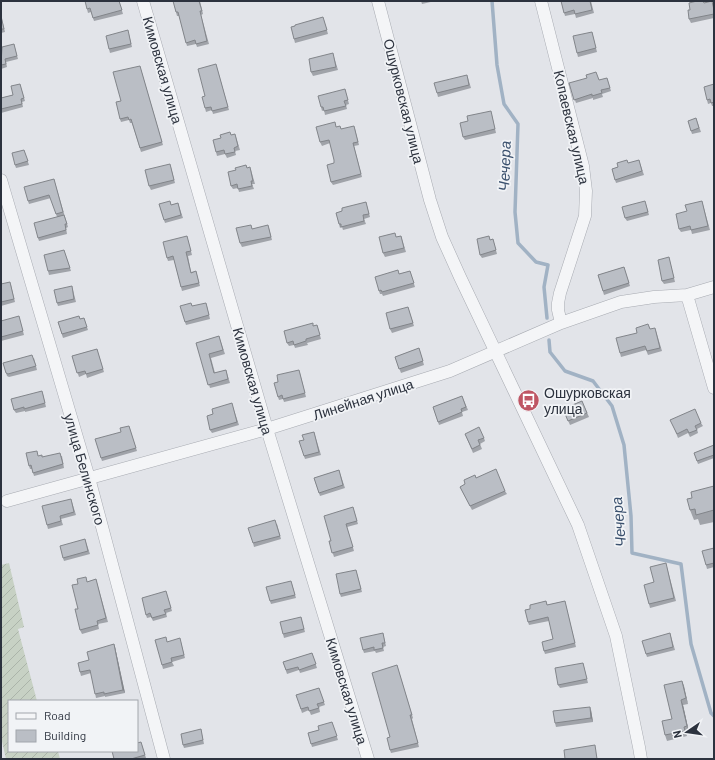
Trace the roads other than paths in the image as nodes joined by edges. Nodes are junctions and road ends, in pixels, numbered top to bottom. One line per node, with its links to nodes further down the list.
1 (143, 1): 10 (street, Кимовская улица)
2 (378, 1): 8 (street, Ошурковская улица)
3 (541, 1): 7 (street, Копаевская улица)
4 (1, 180): 11 (street, улица Белинского)
5 (714, 287): 6 (street, Линейная улица)
6 (687, 294): 7 (street, Линейная улица); 9 (street)
7 (562, 323): 8 (street, Линейная улица)
8 (496, 352): 10 (street, Линейная улица); 15 (street, Ошурковская улица)
9 (714, 388)
10 (267, 430): 11 (street, Линейная улица); 14 (street, Кимовская улица)
11 (89, 478): 12 (street, Линейная улица); 13 (street, улица Белинского)
12 (7, 501)
13 (164, 759)
14 (368, 759)
15 (641, 759)

